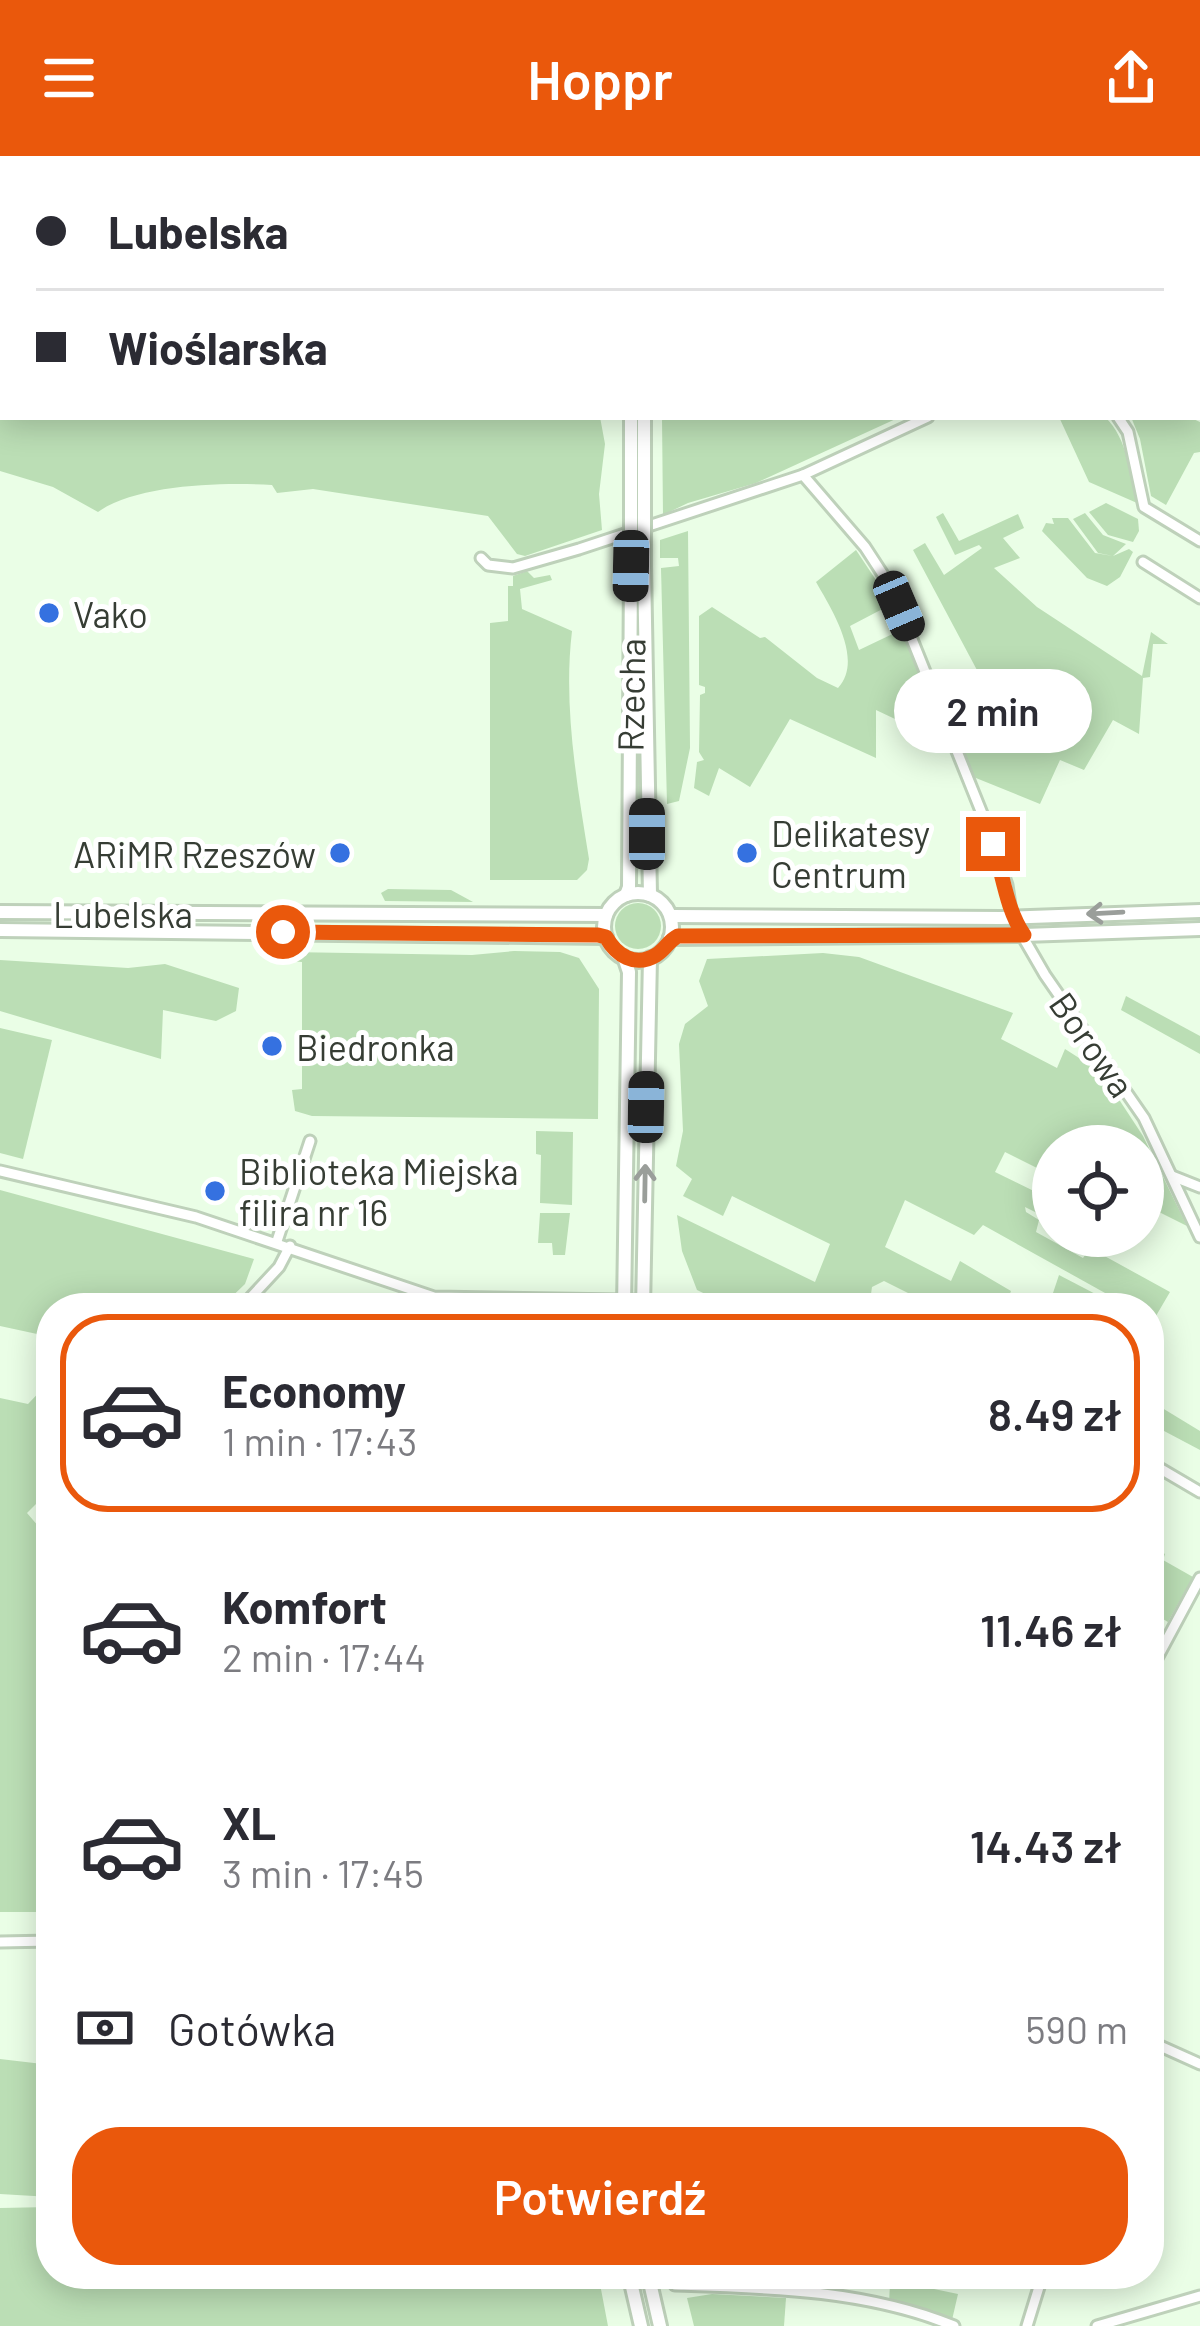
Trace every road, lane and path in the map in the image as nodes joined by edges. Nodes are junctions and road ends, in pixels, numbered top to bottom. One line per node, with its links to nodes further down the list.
1 (631, 420): 9 (main road, bridge)
2 (644, 420): 9 (main road, bridge)
3 (922, 420): 5 (street)
4 (1120, 420): 6 (street)
5 (803, 475): 7 (street); 17 (street)
6 (1200, 541)
7 (481, 559)
8 (1143, 562): 10 (street)
9 (638, 566): 11 (main road, Rzecha); 12 (main road, Rzecha)
10 (1200, 598)
11 (626, 895): 12 (main road); 15 (main road)
12 (650, 895): 16 (main road)
13 (1200, 911): 17 (main road, one-way to 17)
14 (0, 912): 15 (main road, Lubelska)
15 (606, 915): 21 (main road)
16 (670, 916): 17 (main road); 22 (main road)
17 (1012, 918): 20 (street, Borowa)
18 (1200, 928): 20 (main road)
19 (0, 930): 21 (main road, Lubelska)
20 (1024, 935): 22 (main road); 27 (street, Borowa)
21 (606, 937): 23 (main road)
22 (670, 938): 24 (main road)
23 (624, 957): 24 (main road); 34 (main road)
24 (650, 958): 35 (main road, one-way to 24)
25 (310, 1141): 30 (street)
26 (0, 1171): 30 (street)
27 (1172, 1175): 28 (street); 29 (street, Borowa)
28 (1200, 1187)
29 (1200, 1237)
30 (277, 1241): 31 (street)
31 (290, 1246): 32 (street); 33 (street)
32 (255, 1293)
33 (418, 1293)
34 (624, 1293)
35 (643, 1293)
36 (1164, 1471): 37 (street)
37 (1200, 1492)
38 (1200, 1578): 39 (street)
39 (1164, 1645)
40 (36, 1941): 41 (street)
41 (0, 1942)
42 (1164, 2048): 43 (street)
43 (1200, 2064)
44 (632, 2289): 49 (main road)
45 (651, 2289): 50 (main road)
46 (768, 2289): 51 (street)
47 (1039, 2289): 52 (street)
48 (1200, 2296): 53 (street)
49 (641, 2326)
50 (660, 2326)
51 (954, 2326)
52 (1028, 2326)
53 (1097, 2326)

